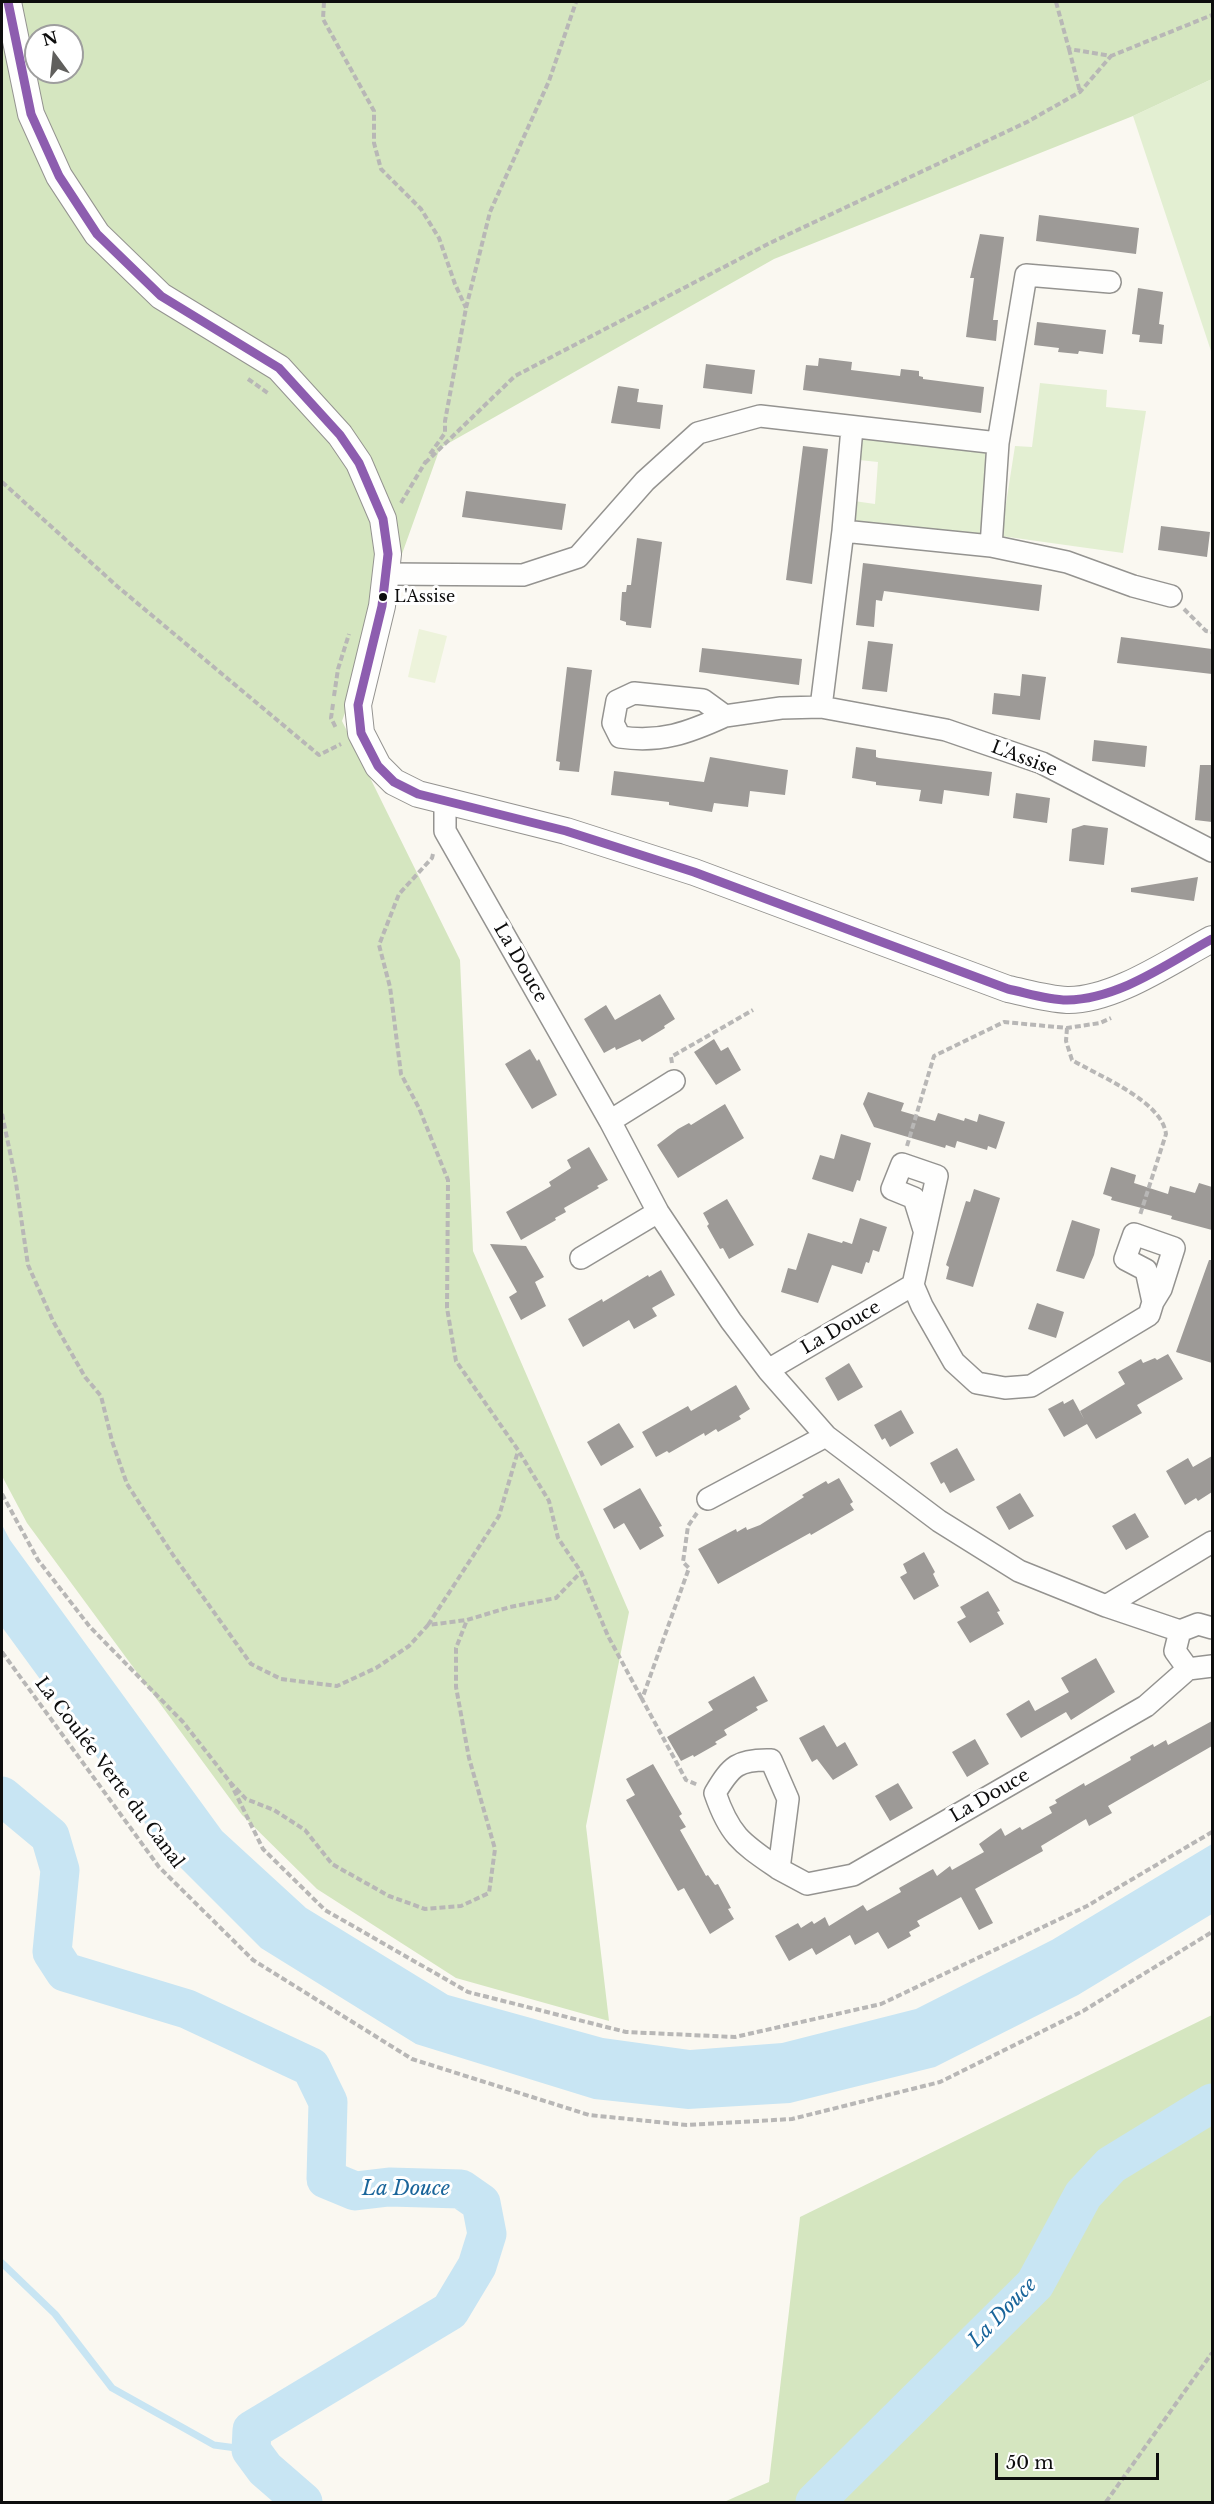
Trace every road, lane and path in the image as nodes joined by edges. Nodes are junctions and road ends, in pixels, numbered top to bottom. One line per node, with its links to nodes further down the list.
1 (8, 2): 17 (street)
2 (324, 2): 10 (path)
3 (576, 2): 10 (path)
4 (1056, 2): 6 (path)
5 (1212, 15): 7 (path)
6 (1070, 49): 7 (path); 8 (path)
7 (1111, 56): 8 (path)
8 (1080, 92): 15 (path)
9 (1110, 282): 14 (street)
10 (466, 308): 15 (path)
11 (247, 378): 12 (path)
12 (272, 396)
13 (852, 428): 14 (street); 18 (street); 20 (street)
14 (998, 443): 19 (street)
15 (425, 463): 17 (path)
16 (2, 482): 22 (path)
17 (383, 519): 20 (street)
18 (843, 531): 19 (street); 24 (street)
19 (991, 546): 21 (street)
20 (386, 574): 26 (street)
21 (1171, 596): 23 (path)
22 (352, 628)
23 (1212, 632)
24 (821, 708): 25 (street, L'Assise); 28 (street, L'Assise)
25 (725, 716)
26 (445, 801): 29 (street); 35 (street, La Douce)
27 (435, 847): 45 (path)
28 (1212, 850)
29 (1212, 939)
30 (753, 1010): 33 (path)
31 (1004, 1022): 36 (path)
32 (1067, 1028): 39 (path)
33 (674, 1081): 35 (street)
34 (2, 1114): 52 (path)
35 (610, 1121): 37 (street, La Douce)
36 (902, 1164): 38 (street); 38 (street)
37 (658, 1212): 40 (street); 43 (street, La Douce)
38 (924, 1230): 41 (street)
39 (1134, 1234): 42 (street); 42 (street)
40 (581, 1258)
41 (913, 1285): 42 (street); 43 (street, La Douce)
42 (1153, 1302)
43 (768, 1370): 44 (street, La Douce)
44 (826, 1436): 47 (street); 50 (street, La Douce)
45 (518, 1450): 49 (path); 52 (path)
46 (2, 1494): 59 (path)
47 (708, 1499): 58 (path)
48 (1212, 1542): 50 (street)
49 (581, 1572): 51 (path); 58 (path)
50 (1106, 1606): 54 (street, La Douce)
51 (467, 1620): 52 (path); 59 (path)
52 (428, 1625)
53 (1212, 1628): 54 (street)
54 (1180, 1631): 57 (street)
55 (2, 1652): 63 (path, La Coulée Verte du Canal)
56 (1212, 1666): 57 (street)
57 (1188, 1669): 62 (street, La Douce)
58 (642, 1699): 60 (path)
59 (230, 1782): 61 (path)
60 (715, 1794): 62 (street, La Douce); 62 (street)
61 (1212, 1832)
62 (779, 1869)
63 (1212, 1932)
64 (1212, 2353): 65 (path)
65 (1106, 2502)

